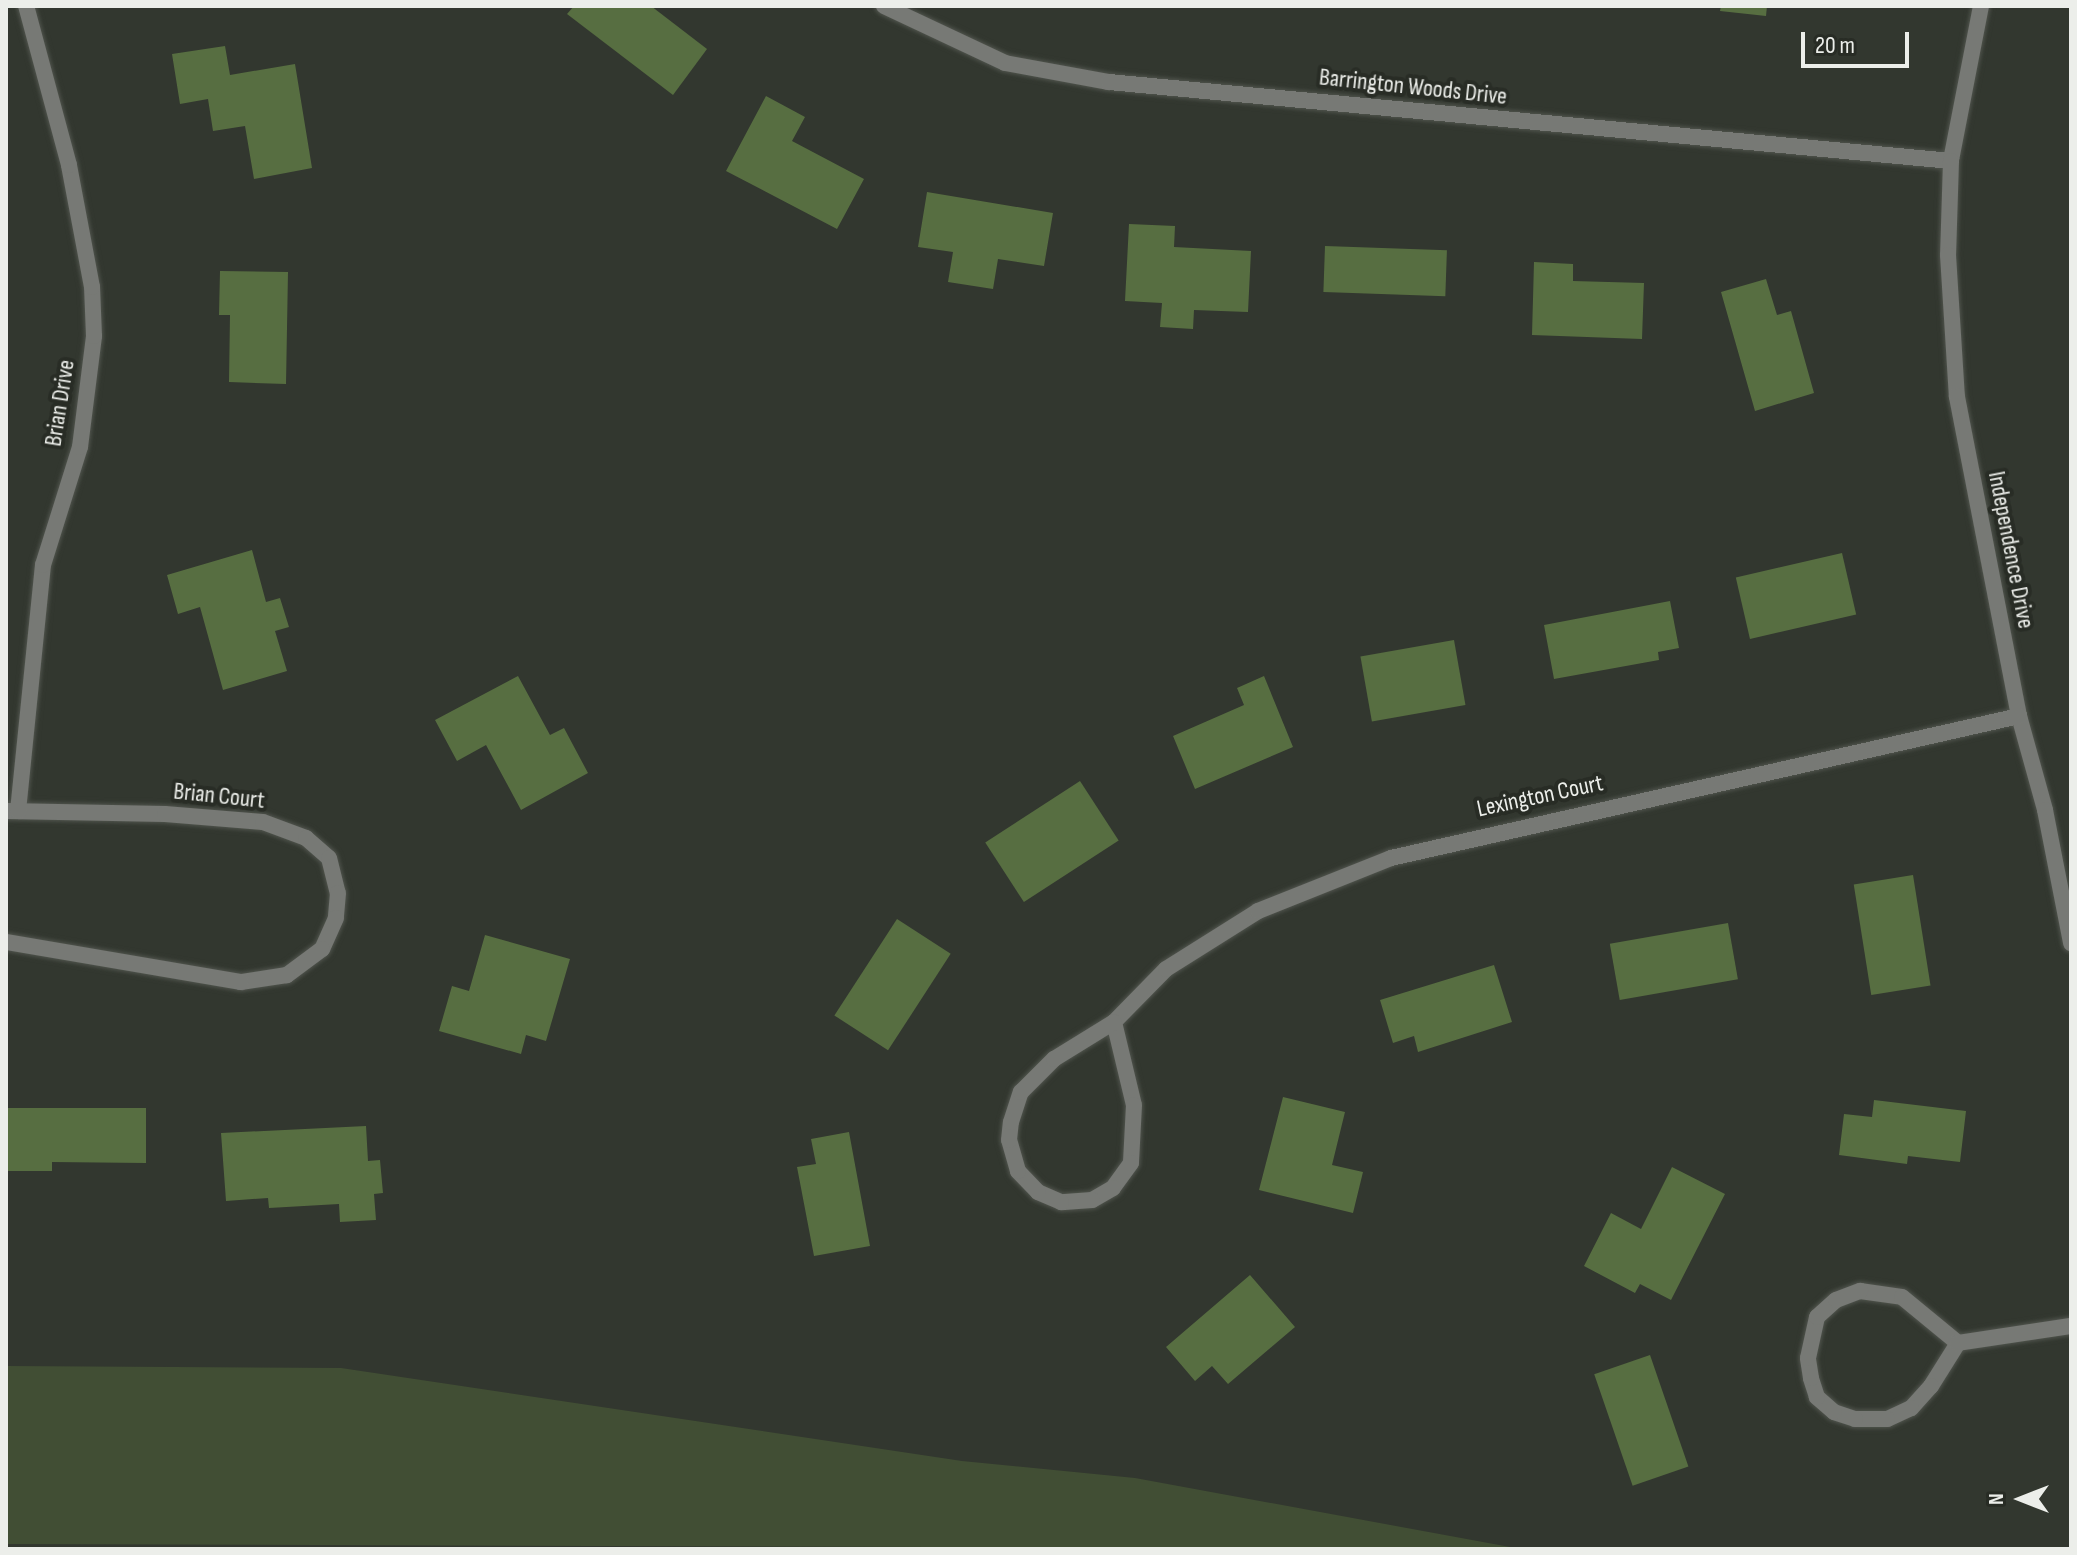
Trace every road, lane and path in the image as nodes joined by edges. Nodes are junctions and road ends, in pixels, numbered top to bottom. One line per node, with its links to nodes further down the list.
1 (26, 6): 6 (street, Brian Drive)
2 (884, 6): 4 (street, Barrington Woods Drive)
3 (1981, 6): 4 (street, Independence Drive)
4 (1951, 161): 5 (street, Independence Drive)
5 (2019, 716): 8 (street, Independence Drive); 9 (street, Lexington Court)
6 (12, 811): 7 (street, Brian Court)
7 (6, 942)
8 (2071, 943)
9 (1114, 1022): 9 (street, Lexington Court)
10 (2071, 1326): 11 (street)
11 (1958, 1343): 11 (street)

